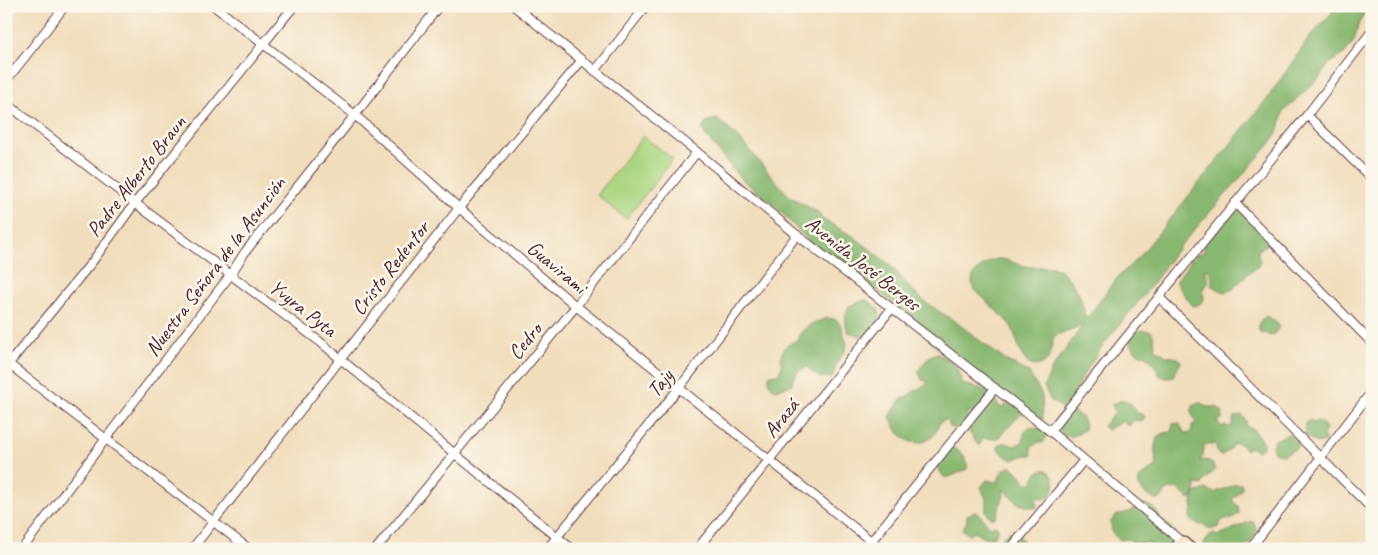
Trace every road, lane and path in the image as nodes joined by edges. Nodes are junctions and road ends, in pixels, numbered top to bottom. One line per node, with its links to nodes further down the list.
1 (65, 6): 11 (street)
2 (214, 6): 8 (street, Guavirami)
3 (294, 6): 8 (street, Padre Alberto Braun)
4 (440, 6): 13 (street, Nuestra Señora de la Asunción)
5 (514, 6): 9 (street, Avenida José Berges)
6 (646, 6): 10 (street)
7 (1372, 31): 14 (street)
8 (264, 44): 13 (street, Guavirami); 17 (street, Padre Alberto Braun)
9 (582, 60): 10 (street, Avenida José Berges); 19 (street, Cristo Redentor)
10 (595, 71): 15 (street, Avenida José Berges)
11 (6, 81)
12 (6, 103): 17 (street, Yvyra Pyta)
13 (355, 115): 19 (street, Guavirami); 21 (street, Nuestra Señora de la Asunción)
14 (1307, 115): 16 (street); 18 (street)
15 (697, 152): 20 (street, Avenida José Berges); 23 (street, Cedro)
16 (1372, 179)
17 (135, 203): 21 (street, Yvyra Pyta); 27 (street, Padre Alberto Braun)
18 (1235, 203): 22 (street); 25 (street)
19 (459, 208): 23 (street, Guavirami); 26 (street, Cristo Redentor)
20 (797, 235): 24 (street, Avenida José Berges); 28 (street, Tajy)
21 (231, 274): 26 (street, Yvyra Pyta); 32 (street, Nuestra Señora de la Asunción)
22 (1159, 297): 31 (street); 34 (street)
23 (576, 306): 28 (street, Guavirami); 33 (street, Cedro)
24 (892, 308): 29 (street, Avenida José Berges); 35 (street, Arazá)
25 (1372, 344)
26 (340, 359): 33 (street, Yvyra Pyta); 38 (street, Cristo Redentor)
27 (7, 364): 32 (street)
28 (679, 388): 35 (street, Guavirami); 39 (street, Tajy)
29 (995, 388): 31 (street, Avenida José Berges); 40 (street)
30 (1372, 391): 34 (street)
31 (1050, 431): 36 (street, Avenida José Berges)
32 (106, 438): 38 (street); 42 (street, Nuestra Señora de la Asunción)
33 (454, 454): 39 (street, Yvyra Pyta); 45 (street, Cedro)
34 (1321, 457): 37 (street); 52 (street)
35 (770, 460): 40 (street, Guavirami); 48 (street, Arazá)
36 (1084, 460): 41 (street, Avenida José Berges); 51 (street)
37 (1372, 509)
38 (213, 521): 43 (street, Cristo Redentor); 44 (street)
39 (556, 537): 46 (street, Tajy); 47 (street, Yvyra Pyta)
40 (871, 541): 49 (street); 50 (street, Guavirami)
41 (1182, 546)
42 (22, 549)
43 (192, 549)
44 (249, 549)
45 (376, 549)
46 (547, 549)
47 (572, 549)
48 (697, 549)
49 (865, 549)
50 (881, 549)
51 (1010, 549)
52 (1250, 549)

